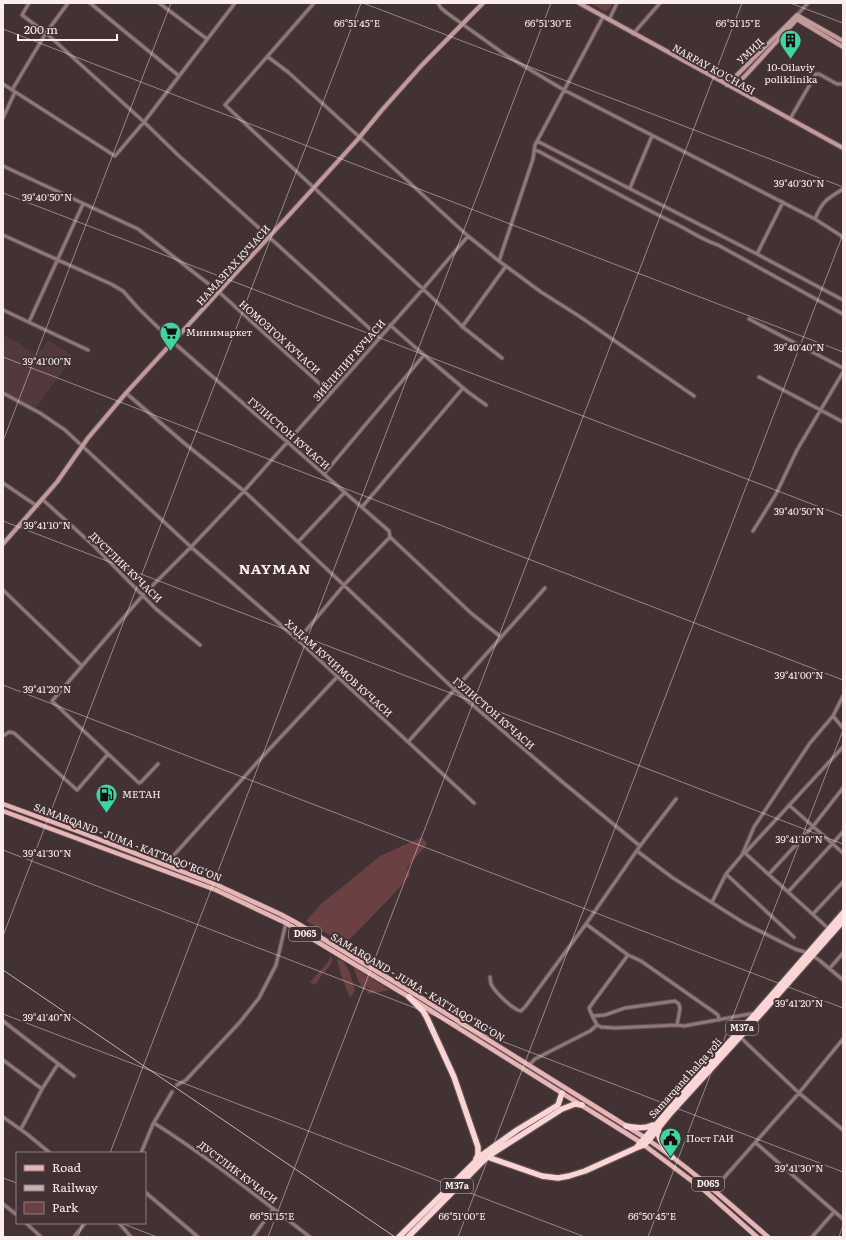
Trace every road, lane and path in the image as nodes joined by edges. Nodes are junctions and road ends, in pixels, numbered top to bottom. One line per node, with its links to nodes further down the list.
1 (29, 3): 17 (street)
2 (68, 3): 17 (street)
3 (90, 3): 23 (street)
4 (159, 3): 19 (street)
5 (235, 3): 19 (street)
6 (314, 3): 22 (street)
7 (438, 3): 16 (street)
8 (483, 3): 16 (street, НАМАЗГАХ КУЧАСИ)
9 (579, 3): 14 (street, NARPAY KO'CHASI)
10 (617, 3): 15 (street)
11 (660, 3): 18 (street)
12 (808, 3): 13 (street, УМИД)
13 (798, 16): 20 (street); 21 (street); 25 (street, УМИД); 27 (street, УМИД)
14 (603, 17): 15 (street, NARPAY KO'CHASI); 28 (street)
15 (609, 20): 18 (street, NARPAY KO'CHASI)
16 (462, 24): 28 (street); 34 (street, НАМАЗГАХ КУЧАСИ)
17 (46, 33): 29 (street); 32 (street)
18 (633, 34): 25 (street, NARPAY KO'CHASI)
19 (207, 39): 23 (street)
20 (843, 41)
21 (843, 47)
22 (268, 57): 34 (street); 39 (street)
23 (179, 76): 32 (street)
24 (3, 84): 29 (street)
25 (727, 84): 27 (street, NARPAY KO'CHASI)
26 (843, 84): 31 (street)
27 (734, 88): 31 (street, NARPAY KO'CHASI)
28 (564, 90): 33 (street); 35 (street)
29 (14, 91): 30 (street); 32 (street)
30 (3, 118)
31 (790, 119): 36 (street, NARPAY KO'CHASI)
32 (144, 122): 47 (street)
33 (652, 136): 40 (street); 42 (street)
34 (359, 138): 39 (street, НАМАЗГАХ КУЧАСИ); 46 (street)
35 (537, 141): 37 (street); 40 (street)
36 (843, 148)
37 (534, 150): 51 (street); 57 (street)
38 (3, 166): 43 (street, НОМОЗГОХ КУЧАСИ)
39 (314, 188): 47 (street, НАМАЗГАХ КУЧАСИ); 53 (street)
40 (630, 188): 49 (street)
41 (843, 190): 44 (street)
42 (783, 202): 44 (street); 49 (street)
43 (83, 204): 50 (street); 54 (street, НОМОЗГОХ КУЧАСИ)
44 (816, 219): 48 (street)
45 (3, 235): 50 (street, ГУЛИСТОН КУЧАСИ)
46 (468, 236): 51 (street); 53 (street, ЗИЁЛИЛИР КУЧАСИ)
47 (269, 237): 54 (street, НАМАЗГАХ КУЧАСИ); 62 (street)
48 (843, 237)
49 (757, 254): 55 (street)
50 (58, 260): 59 (street); 63 (street, ГУЛИСТОН КУЧАСИ)
51 (499, 260): 52 (street)
52 (506, 266): 61 (street); 74 (street)
53 (423, 289): 60 (street, ЗИЁЛИЛИР КУЧАСИ); 61 (street)
54 (219, 292): 63 (street, НАМАЗГАХ КУЧАСИ); 73 (street, НОМОЗГОХ КУЧАСИ)
55 (843, 300)
56 (3, 310): 59 (street)
57 (843, 314)
58 (749, 319): 67 (street)
59 (29, 322): 64 (street)
60 (390, 325): 62 (street, ЗИЁЛИЛИР КУЧАСИ); 65 (street)
61 (462, 327): 66 (street)
62 (379, 337): 73 (street, ЗИЁЛИЛИР КУЧАСИ)
63 (173, 342): 72 (street, НАМАЗГАХ КУЧАСИ); 78 (street, ГУЛИСТОН КУЧАСИ)
64 (88, 350)
65 (424, 355): 70 (street); 80 (street)
66 (502, 358)
67 (843, 368)
68 (843, 372): 76 (street)
69 (759, 377): 76 (street)
70 (463, 388): 75 (street); 86 (street)
71 (3, 393): 79 (street, ХАДАМ КУЧИМОВ КУЧАСИ)
72 (126, 393): 79 (street, НАМАЗГАХ КУЧАСИ); 82 (street, ГУЛИСТОН КУЧАСИ)
73 (330, 393): 78 (street, ЗИЁЛИЛИР КУЧАСИ)
74 (694, 396)
75 (486, 405)
76 (821, 410): 77 (street); 87 (street)
77 (843, 422)
78 (288, 442): 80 (street, ГУЛИСТОН КУЧАСИ); 82 (street, ЗИЁЛИЛИР КУЧАСИ)
79 (83, 446): 84 (street, НАМАЗГАХ КУЧАСИ); 91 (street, ХАДАМ КУЧИМОВ КУЧАСИ)
80 (324, 474): 83 (street, ГУЛИСТОН КУЧАСИ)
81 (3, 482): 85 (street)
82 (244, 491): 89 (street, ГУЛИСТОН КУЧАСИ); 91 (street, ЗИЁЛИЛИР КУЧАСИ)
83 (345, 492): 86 (street, ГУЛИСТОН КУЧАСИ); 89 (street)
84 (42, 499): 85 (street, НАМАЗГАХ КУЧАСИ); 95 (street, ДУСТЛИК КУЧАСИ)
85 (37, 506): 90 (street, НАМАЗГАХ КУЧАСИ)
86 (362, 507): 88 (street, ГУЛИСТОН КУЧАСИ)
87 (753, 531)
88 (390, 537): 92 (street); 96 (street, ГУЛИСТОН КУЧАСИ)
89 (298, 542): 92 (street, ГУЛИСТОН КУЧАСИ)
90 (3, 544)
91 (191, 547): 95 (street, ЗИЁЛИЛИР КУЧАСИ); 97 (street, ХАДАМ КУЧИМОВ КУЧАСИ)
92 (344, 585): 97 (street); 101 (street, ГУЛИСТОН КУЧАСИ)
93 (545, 588): 96 (street)
94 (3, 590): 99 (street)
95 (143, 595): 98 (street, ДУСТЛИК КУЧАСИ); 99 (street, ЗИЁЛИЛИР КУЧАСИ)
96 (501, 637): 101 (street)
97 (298, 640): 100 (street, ХАДАМ КУЧИМОВ КУЧАСИ)
98 (200, 645)
99 (82, 666): 108 (street, ЗИЁЛИЛИР КУЧАСИ)
100 (338, 676): 106 (street, ХАДАМ КУЧИМОВ КУЧАСИ); 126 (street)
101 (454, 689): 106 (street); 120 (street, ГУЛИСТОН КУЧАСИ)
102 (843, 696): 103 (street)
103 (833, 716): 104 (street); 125 (street)
104 (843, 728)
105 (3, 736): 108 (street)
106 (408, 742): 112 (street, ХАДАМ КУЧИМОВ КУЧАСИ)
107 (843, 747): 114 (street)
108 (108, 754): 109 (street)
109 (158, 764)
110 (843, 788): 116 (street)
111 (676, 799): 120 (street)
112 (474, 803)
113 (3, 804): 119 (main road, SAMARQAND - JUMA - KATTAQO‘RG‘ON / D065)
114 (790, 805): 116 (street); 123 (street)
115 (3, 811): 121 (main road, SAMARQAND - JUMA - KATTAQO‘RG‘ON / D065)
116 (814, 826): 118 (street); 128 (street)
117 (843, 832): 118 (street)
118 (833, 844): 124 (street); 130 (street)
119 (112, 845): 121 (main road); 126 (main road, SAMARQAND - JUMA - KATTAQO‘RG‘ON / D065)
120 (640, 846): 122 (street)
121 (110, 851): 135 (main road, SAMARQAND - JUMA - KATTAQO‘RG‘ON / D065)
122 (637, 851): 131 (street); 136 (street)
123 (746, 852): 125 (street); 128 (street)
124 (843, 853)
125 (742, 855): 127 (street)
126 (165, 865): 156 (main road, SAMARQAND - JUMA - KATTAQO‘RG‘ON / D065)
127 (726, 874): 131 (street); 138 (street)
128 (768, 874): 130 (street)
129 (843, 882): 133 (street)
130 (788, 892): 133 (street)
131 (712, 902): 139 (street)
132 (843, 913): 137 (highway, Samarqand halqa yoʻli / M37a)
133 (813, 914): 137 (street)
134 (843, 921): 139 (highway, Samarqand halqa yoʻli / M37a)
135 (286, 923): 145 (main road, SAMARQAND - JUMA - KATTAQO‘RG‘ON / D065); 158 (street)
136 (586, 924): 141 (street); 143 (street)
137 (829, 929): 139 (highway, Samarqand halqa yoʻli / M37a)
138 (794, 937)
139 (810, 954): 142 (street); 146 (highway, Samarqand halqa yoʻli / M37a); 152 (highway, Samarqand halqa yoʻli / M37a)
140 (843, 954): 142 (street)
141 (628, 955): 147 (street); 148 (street)
142 (830, 968): 144 (street)
143 (490, 977)
144 (843, 980)
145 (409, 997): 161 (main road, SAMARQAND - JUMA - KATTAQO‘RG‘ON / D065); 179 (highway, M37a)
146 (756, 1013): 148 (street); 152 (highway, Samarqand halqa yoʻli / M37a)
147 (593, 1016): 150 (street); 151 (street)
148 (719, 1020): 150 (street)
149 (3, 1021): 155 (street)
150 (677, 1024): 151 (street)
151 (597, 1025): 156 (street)
152 (739, 1036): 162 (street); 167 (highway, Samarqand halqa yoʻli / M37a)
153 (843, 1039): 162 (street)
154 (3, 1060): 159 (street)
155 (58, 1064): 157 (street); 159 (street)
156 (529, 1065): 166 (main road, SAMARQAND - JUMA - KATTAQO‘RG‘ON / D065)
157 (74, 1076)
158 (177, 1085)
159 (42, 1089): 168 (street)
160 (172, 1092): 165 (street)
161 (562, 1093): 163 (main road, SAMARQAND - JUMA - KATTAQO‘RG‘ON / D065); 175 (highway, M37a)
162 (799, 1093): 169 (street); 171 (street)
163 (582, 1105): 172 (main road, SAMARQAND - JUMA - KATTAQO‘RG‘ON / D065); 175 (highway, M37a)
164 (3, 1117): 168 (street)
165 (154, 1123): 174 (street); 184 (street, ДУСТЛИК КУЧАСИ)
166 (626, 1126): 167 (highway); 170 (main road, SAMARQAND - JUMA - KATTAQO‘RG‘ON / D065)
167 (657, 1126): 170 (highway, Samarqand halqa yoʻli / M37a); 176 (highway)
168 (21, 1130): 173 (street)
169 (843, 1130)
170 (647, 1138): 172 (highway, Samarqand halqa yoʻli / M37a); 176 (main road, SAMARQAND - JUMA - KATTAQO‘RG‘ON / D065)
171 (756, 1143): 180 (street); 185 (street)
172 (642, 1144): 177 (highway); 199 (main road, SAMARQAND - JUMA - KATTAQO‘RG‘ON / D065)
173 (49, 1152)
174 (141, 1152)
175 (485, 1156): 177 (highway); 178 (highway, M37a); 179 (highway, M37a)
176 (672, 1157): 180 (main road, SAMARQAND - JUMA - KATTAQO‘RG‘ON / D065)
177 (499, 1162): 178 (highway)
178 (481, 1163): 183 (highway, M37a)
179 (470, 1168): 183 (highway, M37a)
180 (714, 1189): 200 (main road, SAMARQAND - JUMA - KATTAQO‘RG‘ON / D065)
181 (146, 1193): 194 (street)
182 (3, 1204): 186 (street)
183 (432, 1208): 197 (highway, M37a); 198 (highway, M37a)
184 (273, 1209): 195 (street); 196 (street, ДУСТЛИК КУЧАСИ)
185 (834, 1212): 187 (street); 201 (street)
186 (16, 1214)
187 (843, 1219)
188 (27, 1224): 191 (street)
189 (84, 1224): 192 (street)
190 (120, 1224): 193 (street)
191 (41, 1237)
192 (74, 1237)
193 (131, 1237)
194 (198, 1237)
195 (253, 1237)
196 (310, 1237)
197 (399, 1237)
198 (408, 1237)
199 (757, 1237)
200 (768, 1237)
201 (812, 1237)

